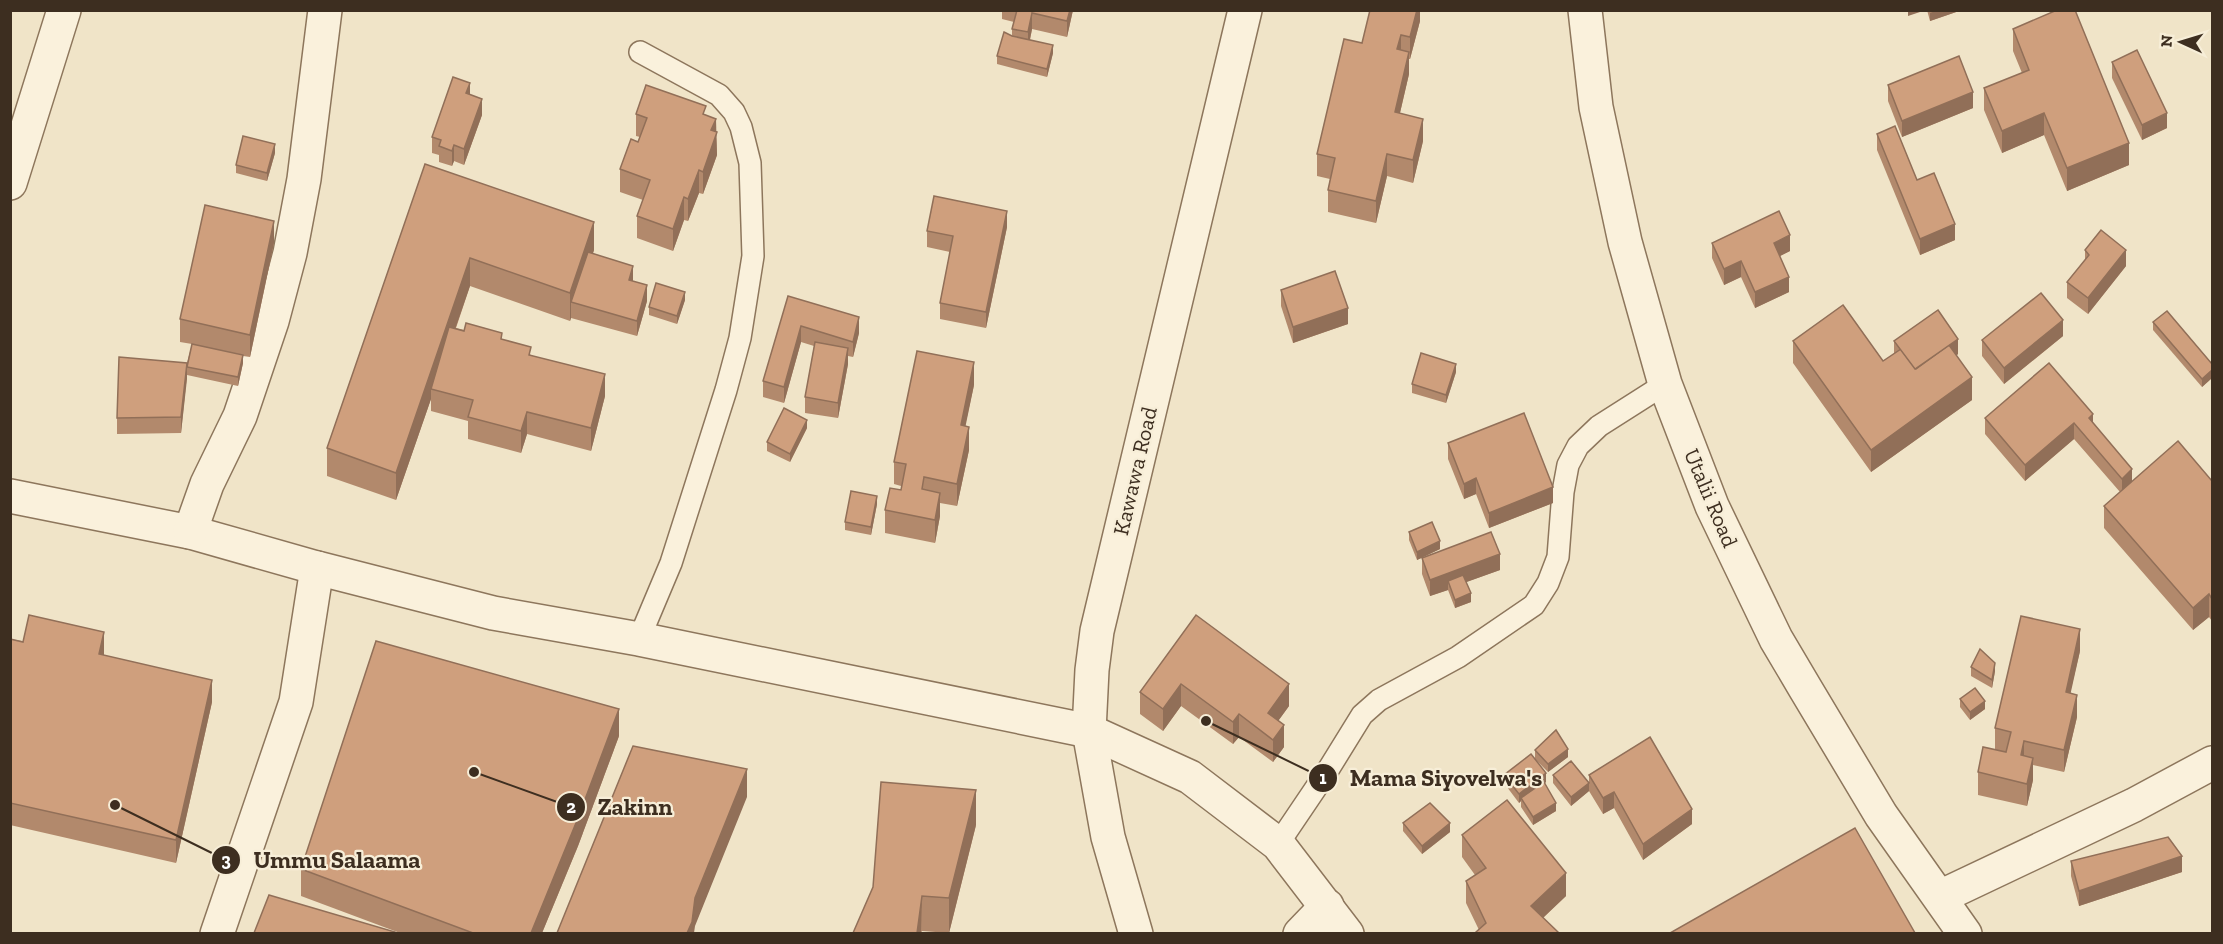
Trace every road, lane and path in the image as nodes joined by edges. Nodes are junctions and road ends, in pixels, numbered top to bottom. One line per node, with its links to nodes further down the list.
1 (325, 10): 9 (street)
2 (1245, 10): 12 (street, Kawawa Road)
3 (1585, 10): 7 (street, Utalii Road)
4 (60, 14): 6 (street)
5 (640, 52): 11 (lane)
6 (10, 183)
7 (1665, 384): 14 (lane); 15 (street, Utalii Road)
8 (10, 496): 9 (street)
9 (190, 531): 10 (street)
10 (317, 568): 11 (street); 17 (street)
11 (639, 639): 12 (street)
12 (1089, 731): 14 (street); 18 (street, Kawawa Road)
13 (2212, 763): 15 (street)
14 (1278, 844): 16 (street)
15 (1940, 897): 21 (street, Utalii Road)
16 (1327, 906): 19 (street); 20 (street)
17 (217, 933)
18 (1136, 933)
19 (1300, 933)
20 (1347, 933)
21 (1965, 933)

